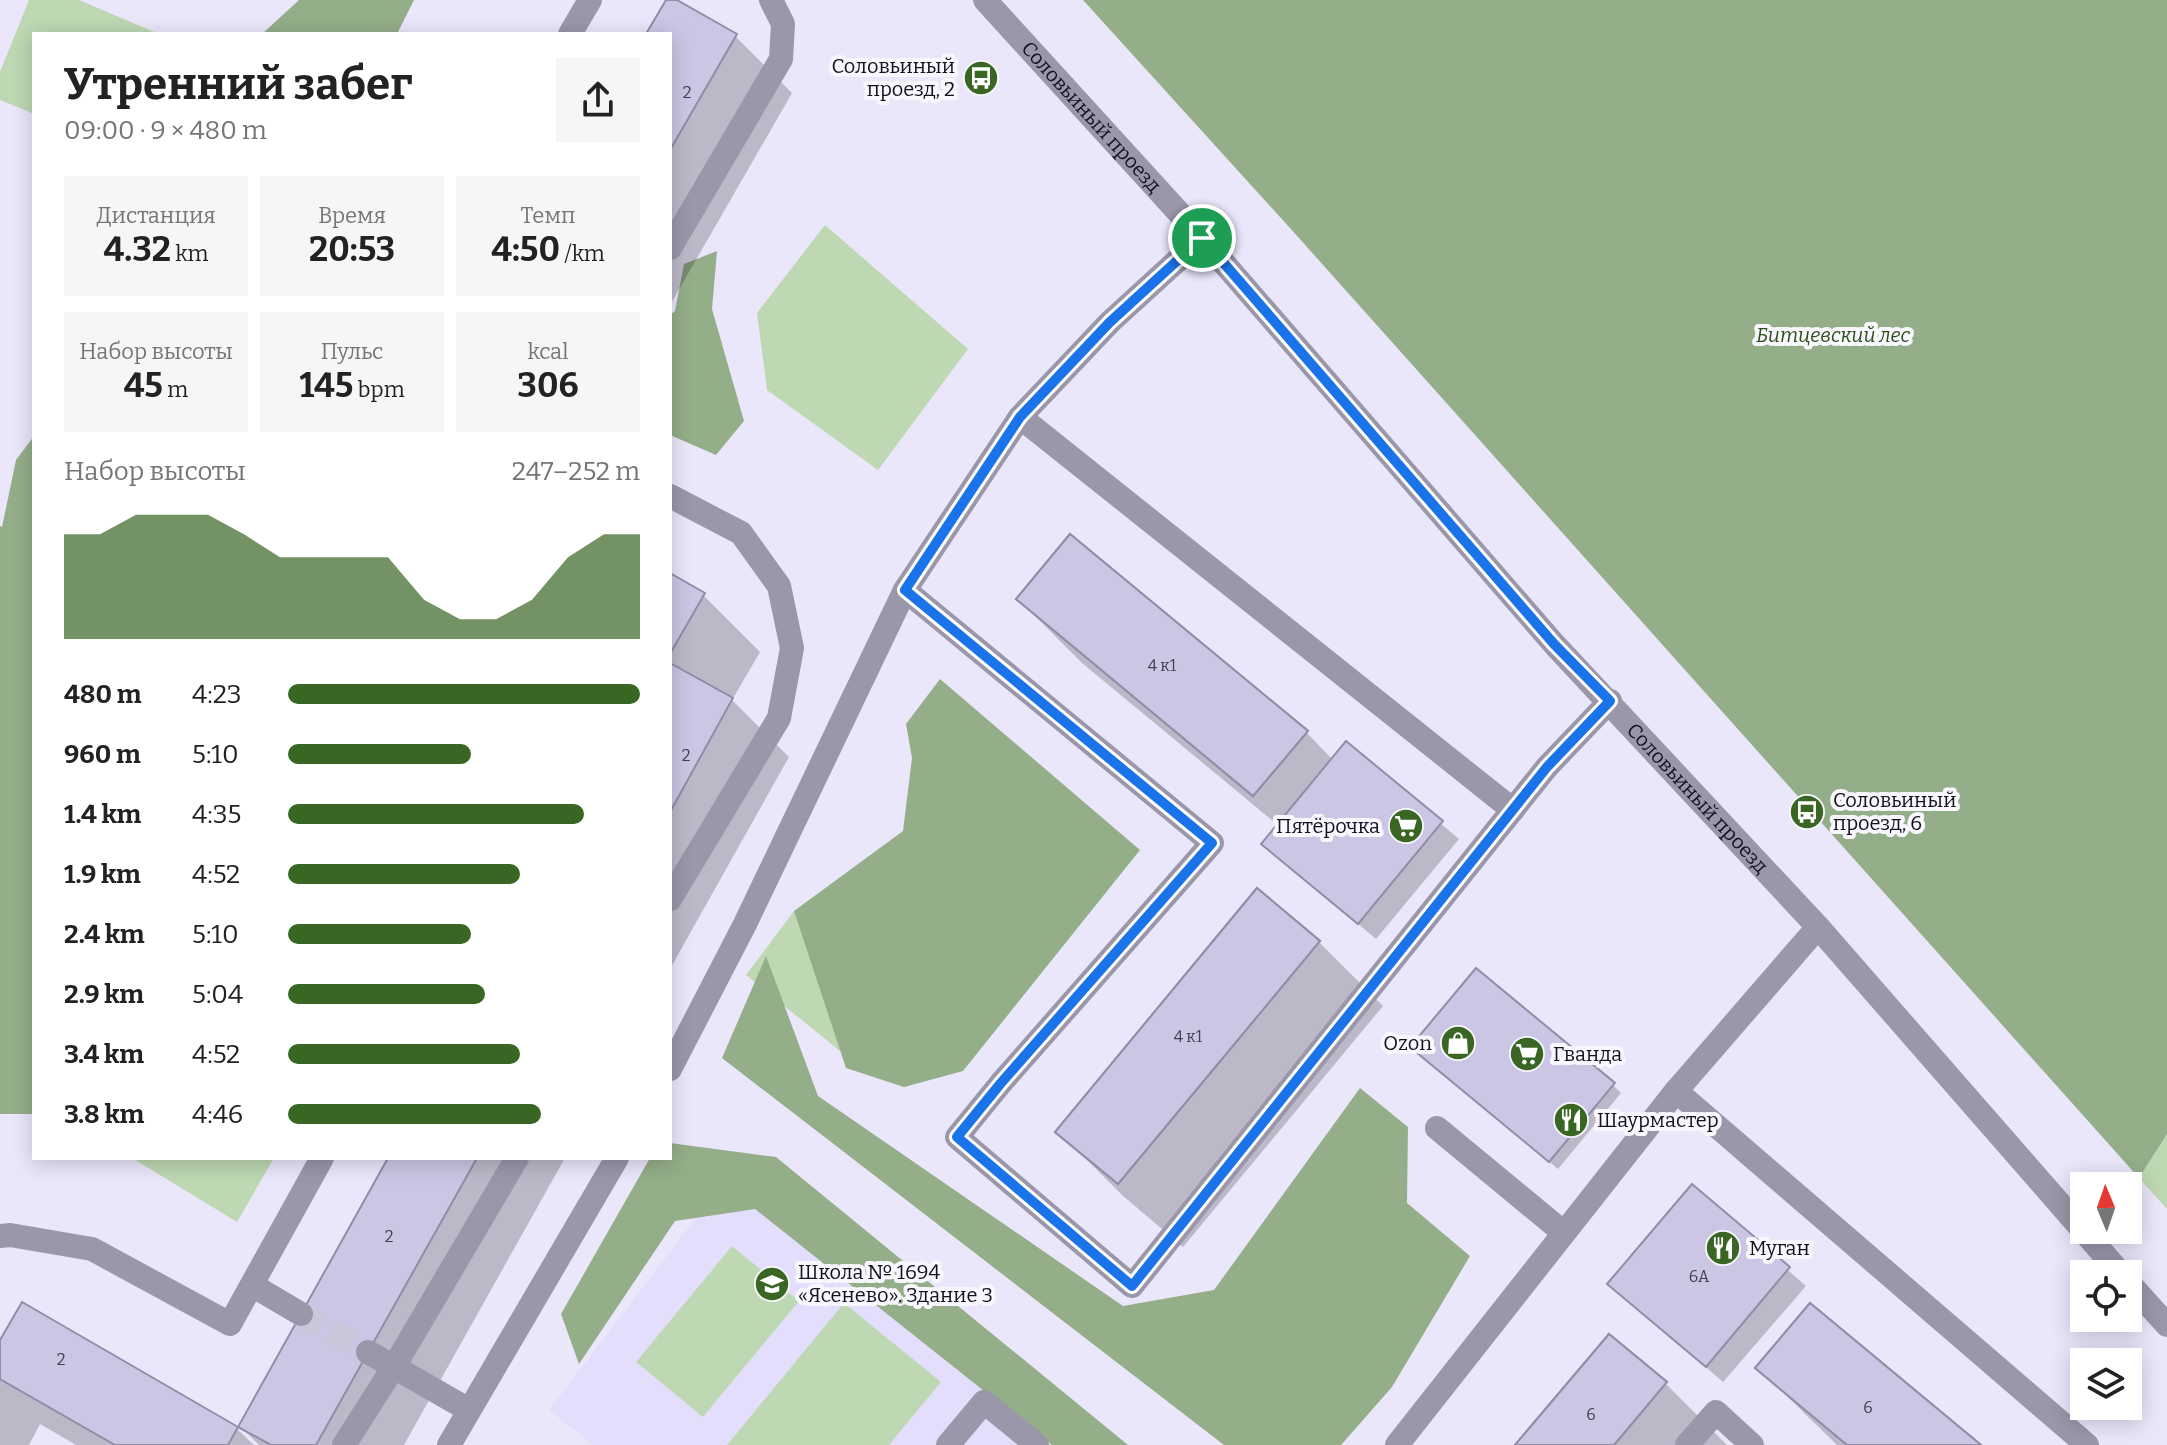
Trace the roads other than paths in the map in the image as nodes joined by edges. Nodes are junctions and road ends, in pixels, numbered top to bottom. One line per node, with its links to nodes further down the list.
1 (590, 0): 4 (street)
2 (771, 0): 6 (street)
3 (985, 0): 5 (street, Соловьиный проезд)
4 (571, 32)
5 (1202, 238): 7 (street); 10 (street, Соловьиный проезд)
6 (672, 245)
7 (1020, 417): 9 (street); 11 (street)
8 (672, 497): 12 (street)
9 (905, 590): 11 (street); 14 (street)
10 (1610, 701): 11 (street); 13 (street, Соловьиный проезд)
11 (1513, 810)
12 (672, 896)
13 (1818, 927): 16 (street); 23 (street, Соловьиный проезд)
14 (678, 1035): 15 (street)
15 (672, 1060)
16 (1676, 1091): 21 (street); 38 (street)
17 (1437, 1128): 21 (street)
18 (321, 1160): 24 (street)
19 (516, 1160): 29 (street)
20 (616, 1160): 30 (street)
21 (1564, 1233): 35 (street)
22 (0, 1236): 24 (street)
23 (2109, 1260)
24 (252, 1285): 26 (street)
25 (2142, 1297): 27 (street)
26 (301, 1314)
27 (2167, 1325)
28 (368, 1352): 29 (street)
29 (395, 1365): 30 (street); 31 (street)
30 (469, 1410): 32 (street)
31 (344, 1445)
32 (449, 1445)
33 (948, 1445): 34 (street)
34 (1037, 1445)
35 (1397, 1445)
36 (1687, 1445): 37 (street)
37 (1752, 1445)
38 (2087, 1445)

